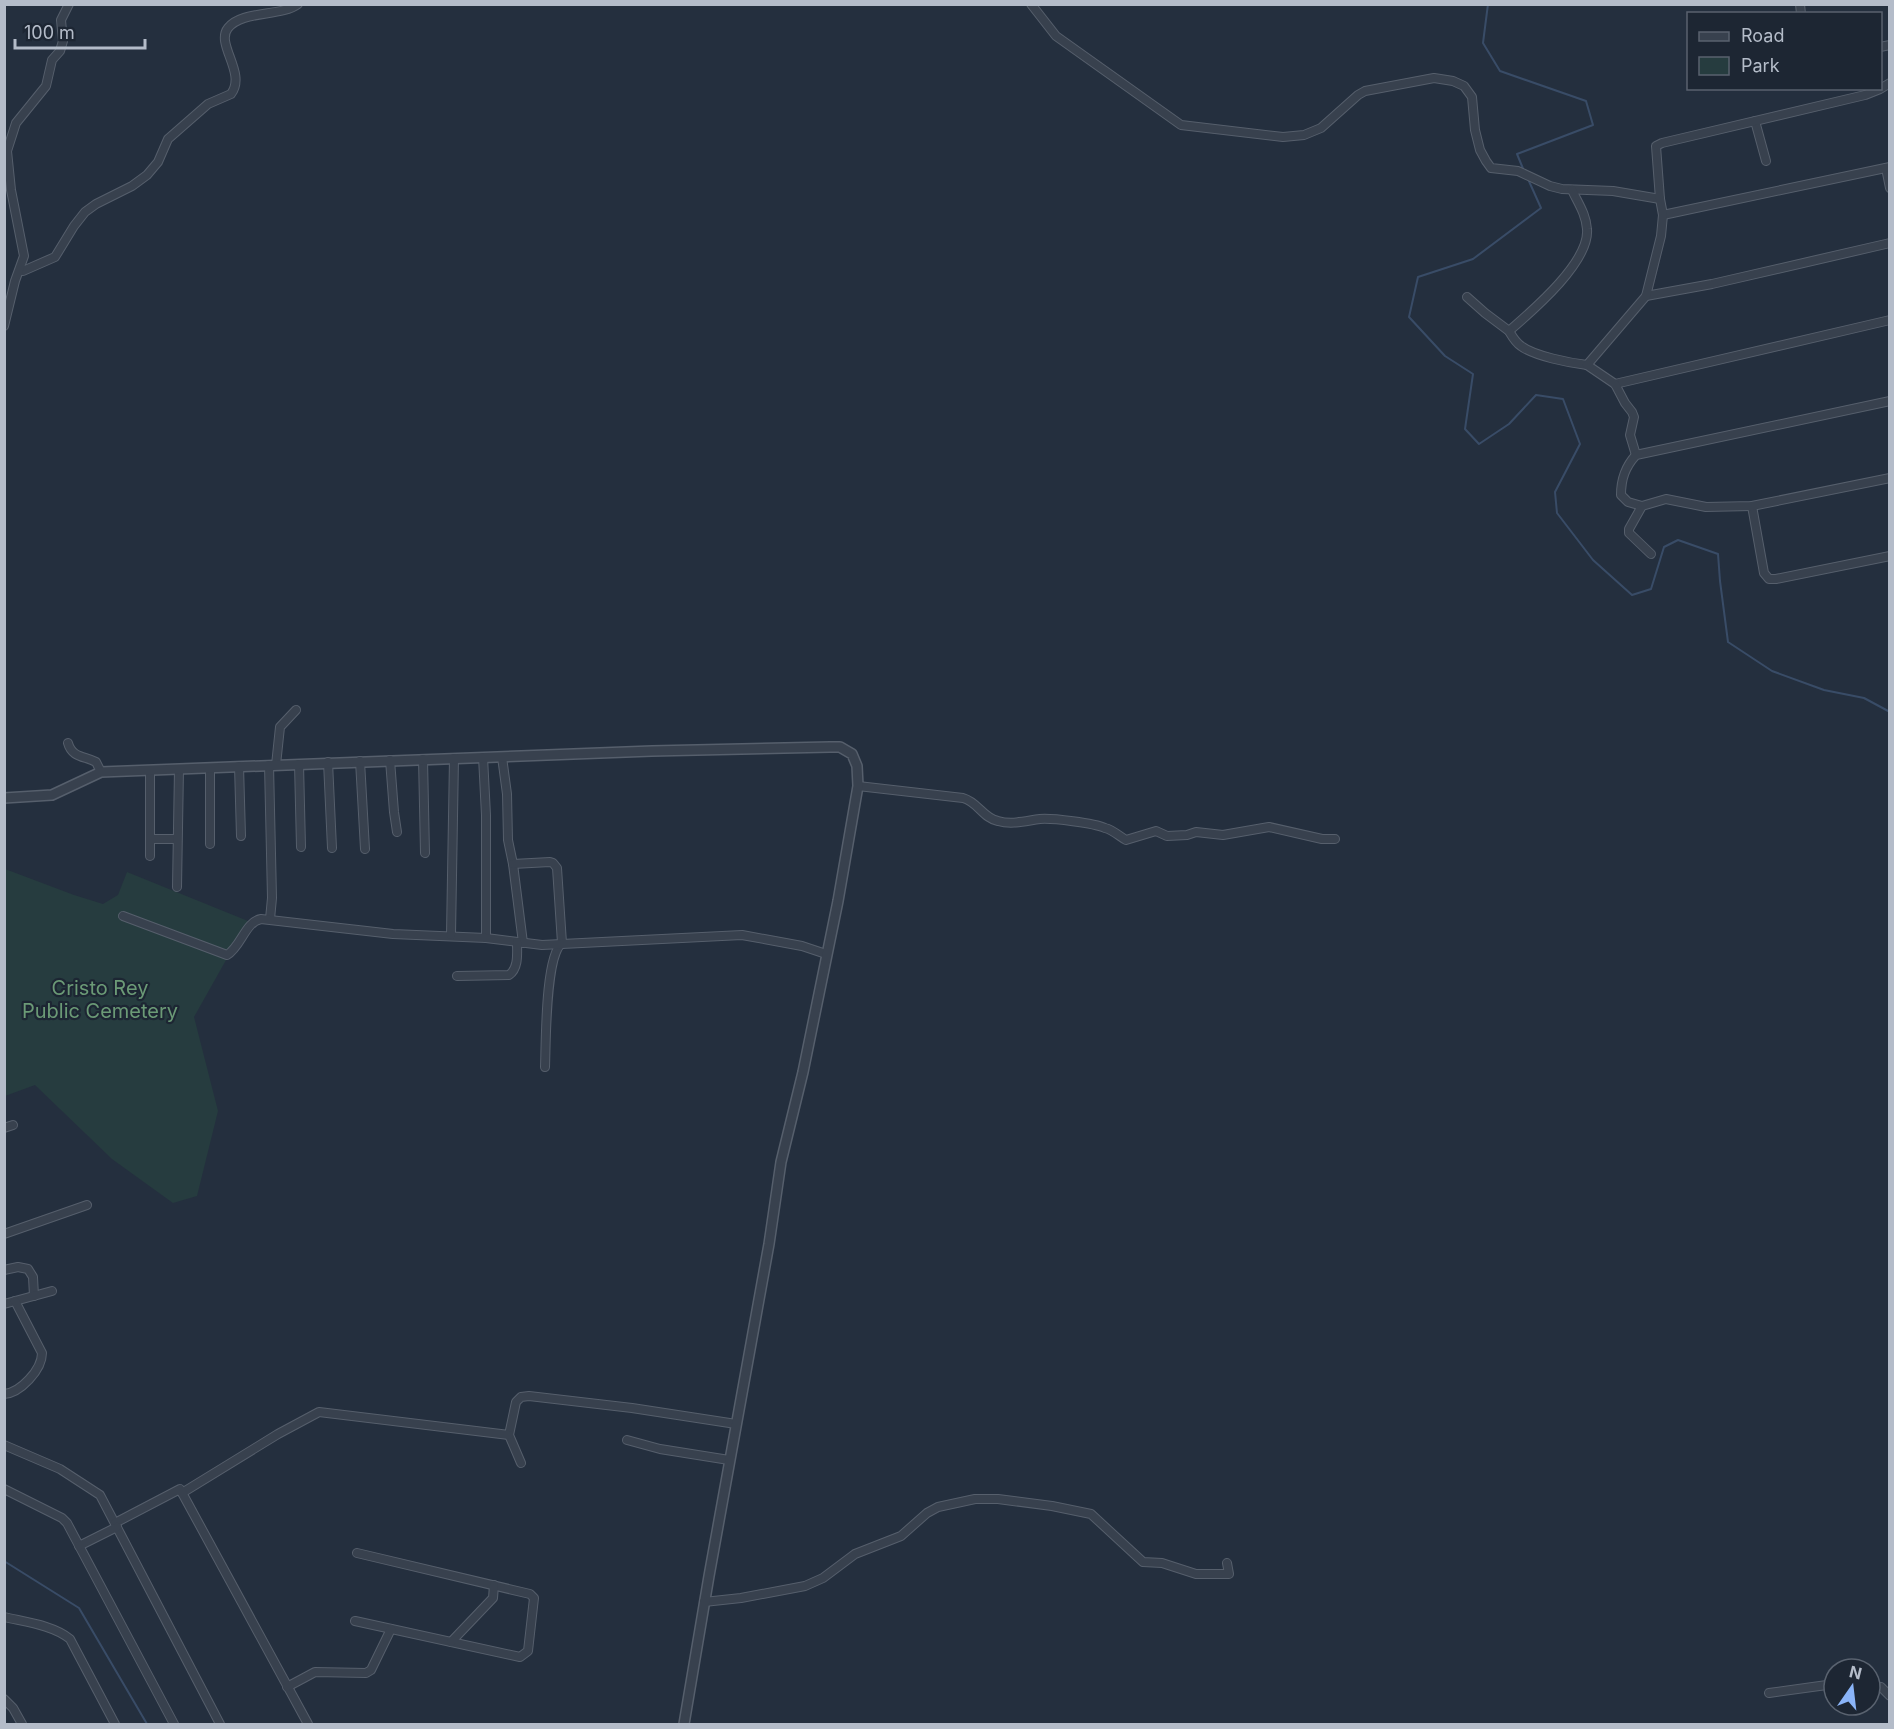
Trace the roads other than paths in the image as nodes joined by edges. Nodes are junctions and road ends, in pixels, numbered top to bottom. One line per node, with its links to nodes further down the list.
1 (69, 4): 13 (street)
2 (297, 4): 13 (street)
3 (1031, 4): 9 (street)
4 (1877, 90): 5 (street)
5 (1755, 121): 6 (street); 10 (street)
6 (1766, 161)
7 (1888, 168): 8 (street); 11 (street)
8 (1890, 188)
9 (1572, 190): 10 (street); 18 (street)
10 (1660, 199): 11 (street)
11 (1663, 215): 14 (street)
12 (1890, 243): 14 (street)
13 (20, 271): 17 (street)
14 (1647, 296): 19 (street)
15 (1467, 297): 18 (street)
16 (1890, 320): 20 (street)
17 (4, 326)
18 (1509, 331): 19 (street)
19 (1587, 364): 20 (street)
20 (1615, 384): 22 (street)
21 (1890, 401): 22 (street)
22 (1636, 455): 24 (street)
23 (1890, 478): 25 (street)
24 (1642, 506): 25 (street); 26 (street)
25 (1752, 506): 27 (street)
26 (1651, 554)
27 (1890, 556)
28 (296, 710): 38 (street)
29 (68, 743): 43 (street)
30 (483, 757): 31 (street); 32 (street); 62 (street)
31 (502, 757): 44 (street); 57 (street)
32 (454, 758): 33 (street); 61 (street)
33 (423, 759): 34 (street); 55 (street)
34 (390, 760): 35 (street); 46 (street)
35 (360, 761): 36 (street); 54 (street)
36 (328, 762): 37 (street); 53 (street)
37 (299, 764): 38 (street); 52 (street)
38 (272, 765): 39 (street); 60 (street)
39 (239, 766): 40 (street); 47 (street)
40 (210, 768): 41 (street); 51 (street)
41 (179, 769): 42 (street); 50 (street)
42 (150, 770): 43 (street); 49 (street)
43 (101, 772): 45 (street)
44 (858, 786): 48 (street); 65 (street)
45 (4, 798)
46 (398, 832)
47 (241, 836)
48 (1335, 838)
49 (150, 839): 50 (street); 56 (street)
50 (177, 839): 58 (street)
51 (210, 844)
52 (302, 847)
53 (332, 848)
54 (365, 849)
55 (425, 853)
56 (150, 856)
57 (513, 864): 63 (street); 64 (street)
58 (177, 887)
59 (123, 916): 60 (street)
60 (270, 919): 61 (street)
61 (451, 935): 62 (street)
62 (486, 938): 63 (street)
63 (520, 943): 64 (street); 66 (street)
64 (562, 943): 65 (street); 67 (street)
65 (826, 954): 78 (street)
66 (457, 976)
67 (545, 1067)
68 (13, 1125): 69 (street)
69 (4, 1128)
70 (87, 1205): 71 (street)
71 (4, 1234)
72 (4, 1270): 74 (street)
73 (52, 1291): 74 (street)
74 (34, 1296): 75 (street)
75 (15, 1301): 76 (street); 77 (street)
76 (4, 1304)
77 (4, 1394)
78 (736, 1424): 79 (street); 82 (street)
79 (509, 1435): 83 (street); 85 (street)
80 (627, 1440): 82 (street)
81 (4, 1444): 86 (street)
82 (729, 1460): 91 (street)
83 (521, 1463)
84 (4, 1488): 87 (street)
85 (182, 1493): 86 (street); 97 (street)
86 (116, 1525): 87 (street); 103 (street)
87 (80, 1546): 102 (street)
88 (357, 1553): 90 (street)
89 (1227, 1563): 91 (street)
90 (495, 1585): 95 (street); 95 (street)
91 (704, 1602): 105 (street)
92 (4, 1617): 101 (street)
93 (355, 1621): 94 (street)
94 (391, 1629): 95 (street); 97 (street)
95 (451, 1642)
96 (1822, 1685): 98 (street)
97 (288, 1687): 104 (street)
98 (1769, 1693)
99 (4, 1699): 100 (street)
100 (22, 1725)
101 (115, 1725)
102 (174, 1725)
103 (220, 1725)
104 (308, 1725)
105 (684, 1725)

